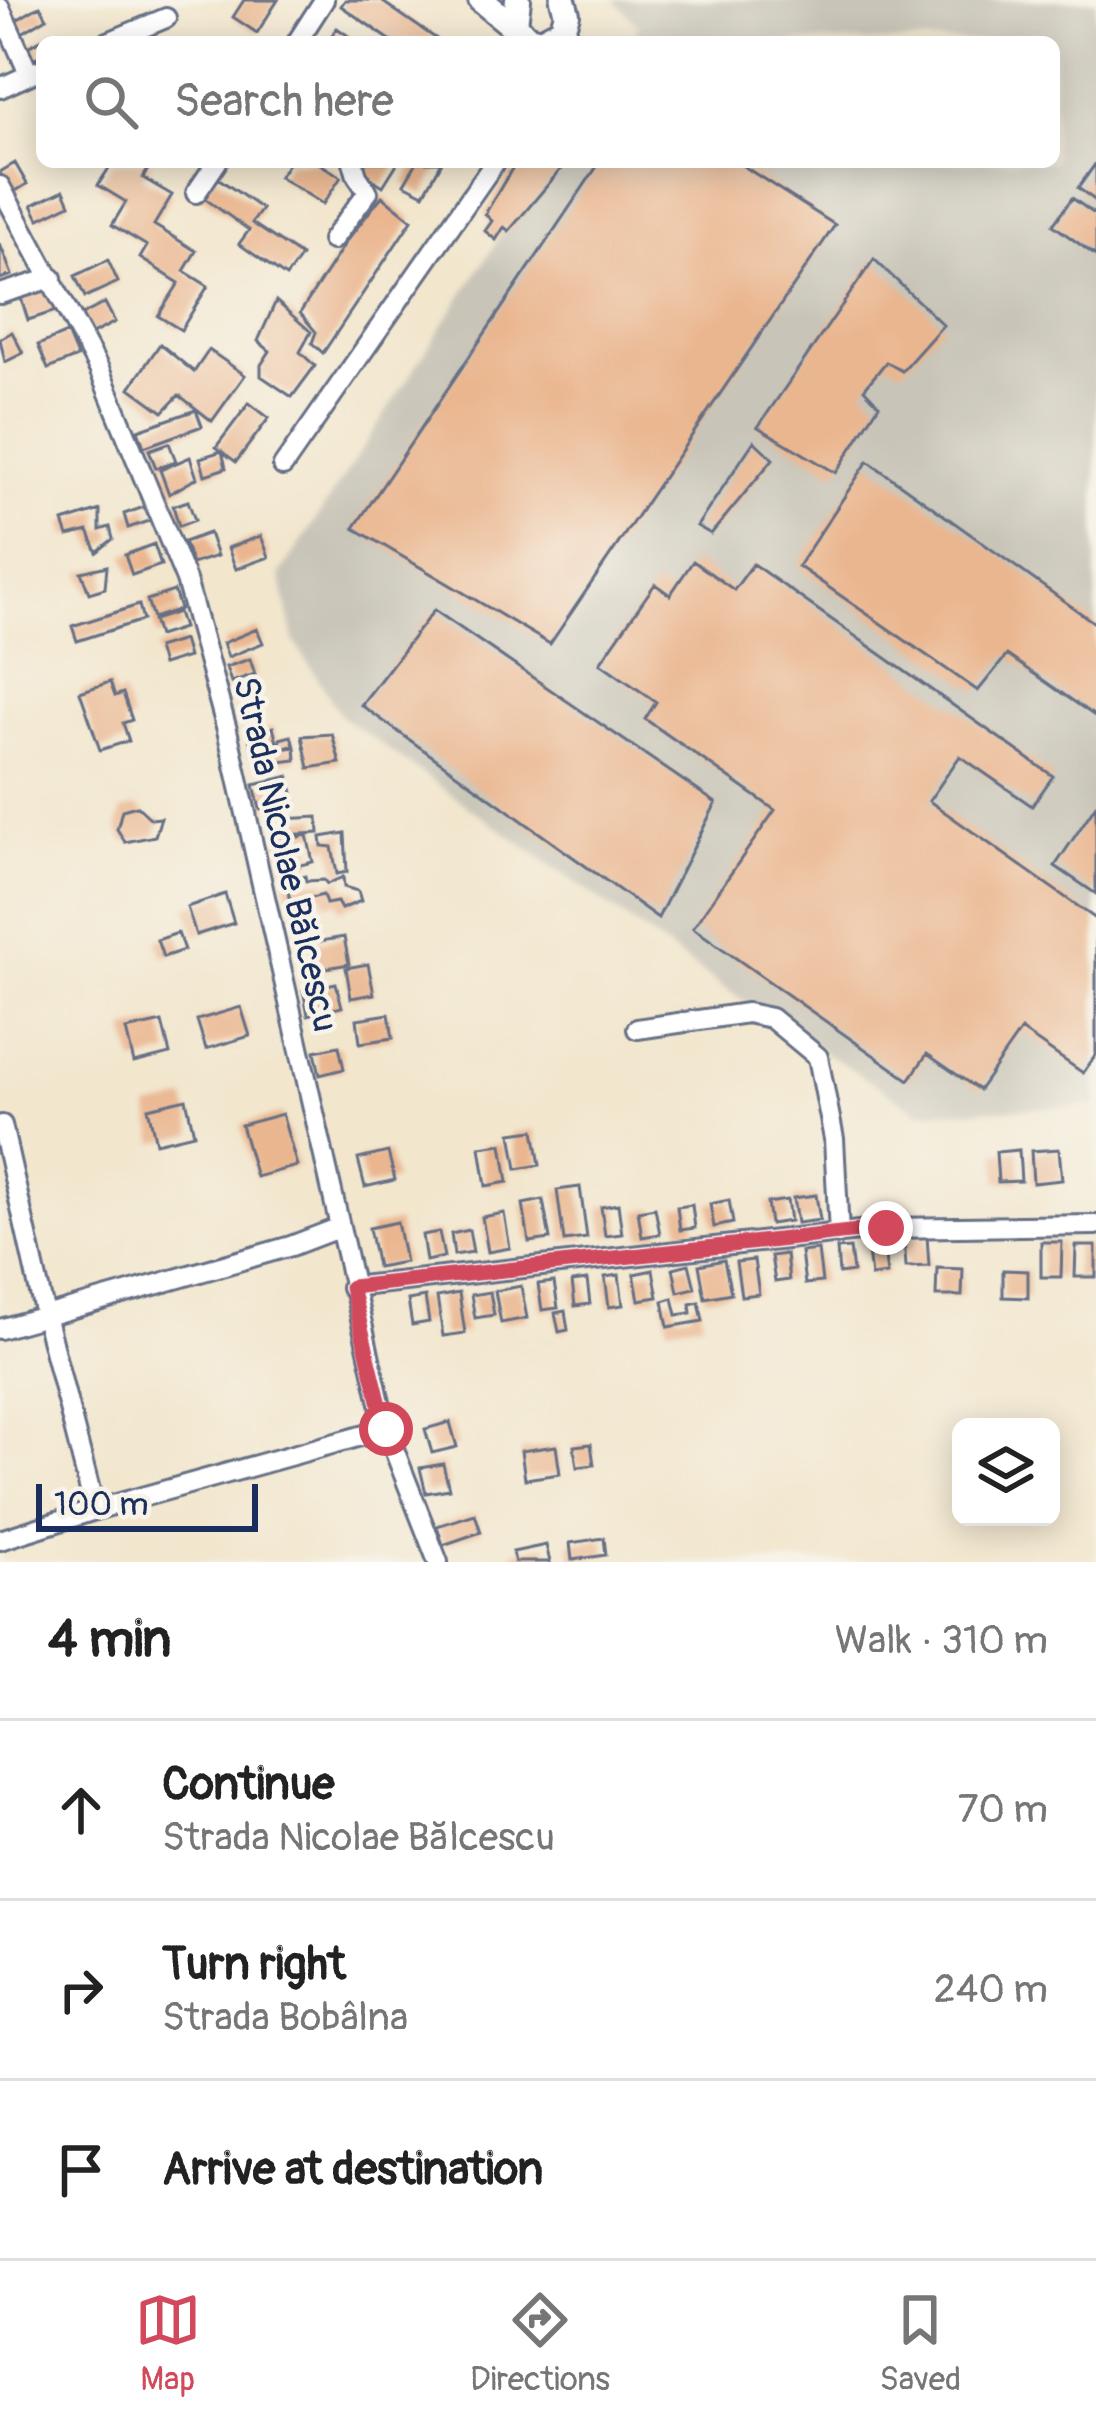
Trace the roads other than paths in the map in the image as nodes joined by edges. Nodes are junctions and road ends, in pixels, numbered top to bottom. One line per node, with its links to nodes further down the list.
1 (324, 0): 8 (street)
2 (482, 0): 9 (main road)
3 (518, 0): 10 (main road)
4 (563, 0): 11 (main road)
5 (0, 8): 12 (street)
6 (166, 19): 7 (street)
7 (123, 36)
8 (301, 36)
9 (531, 36)
10 (532, 36)
11 (541, 36)
12 (35, 72): 13 (street)
13 (0, 88)
14 (213, 168): 18 (street)
15 (355, 168): 19 (street)
16 (491, 168): 22 (street)
17 (0, 186): 20 (street, Strada Nicolae Bălcescu)
18 (196, 193)
19 (332, 240)
20 (52, 278): 21 (street); 26 (street, Strada Nicolae Bălcescu)
21 (0, 294)
22 (283, 466)
23 (637, 1029): 27 (street)
24 (2, 1125): 29 (street)
25 (1096, 1225): 27 (street)
26 (338, 1228): 28 (street, Strada Nicolae Bălcescu); 29 (street)
27 (839, 1234): 28 (street)
28 (351, 1287): 31 (street, Strada Nicolae Bălcescu)
29 (44, 1315): 30 (street); 32 (street)
30 (0, 1329)
31 (386, 1429): 32 (street); 34 (street, Strada Nicolae Bălcescu)
32 (95, 1510): 33 (street)
33 (0, 1540)
34 (439, 1562)

